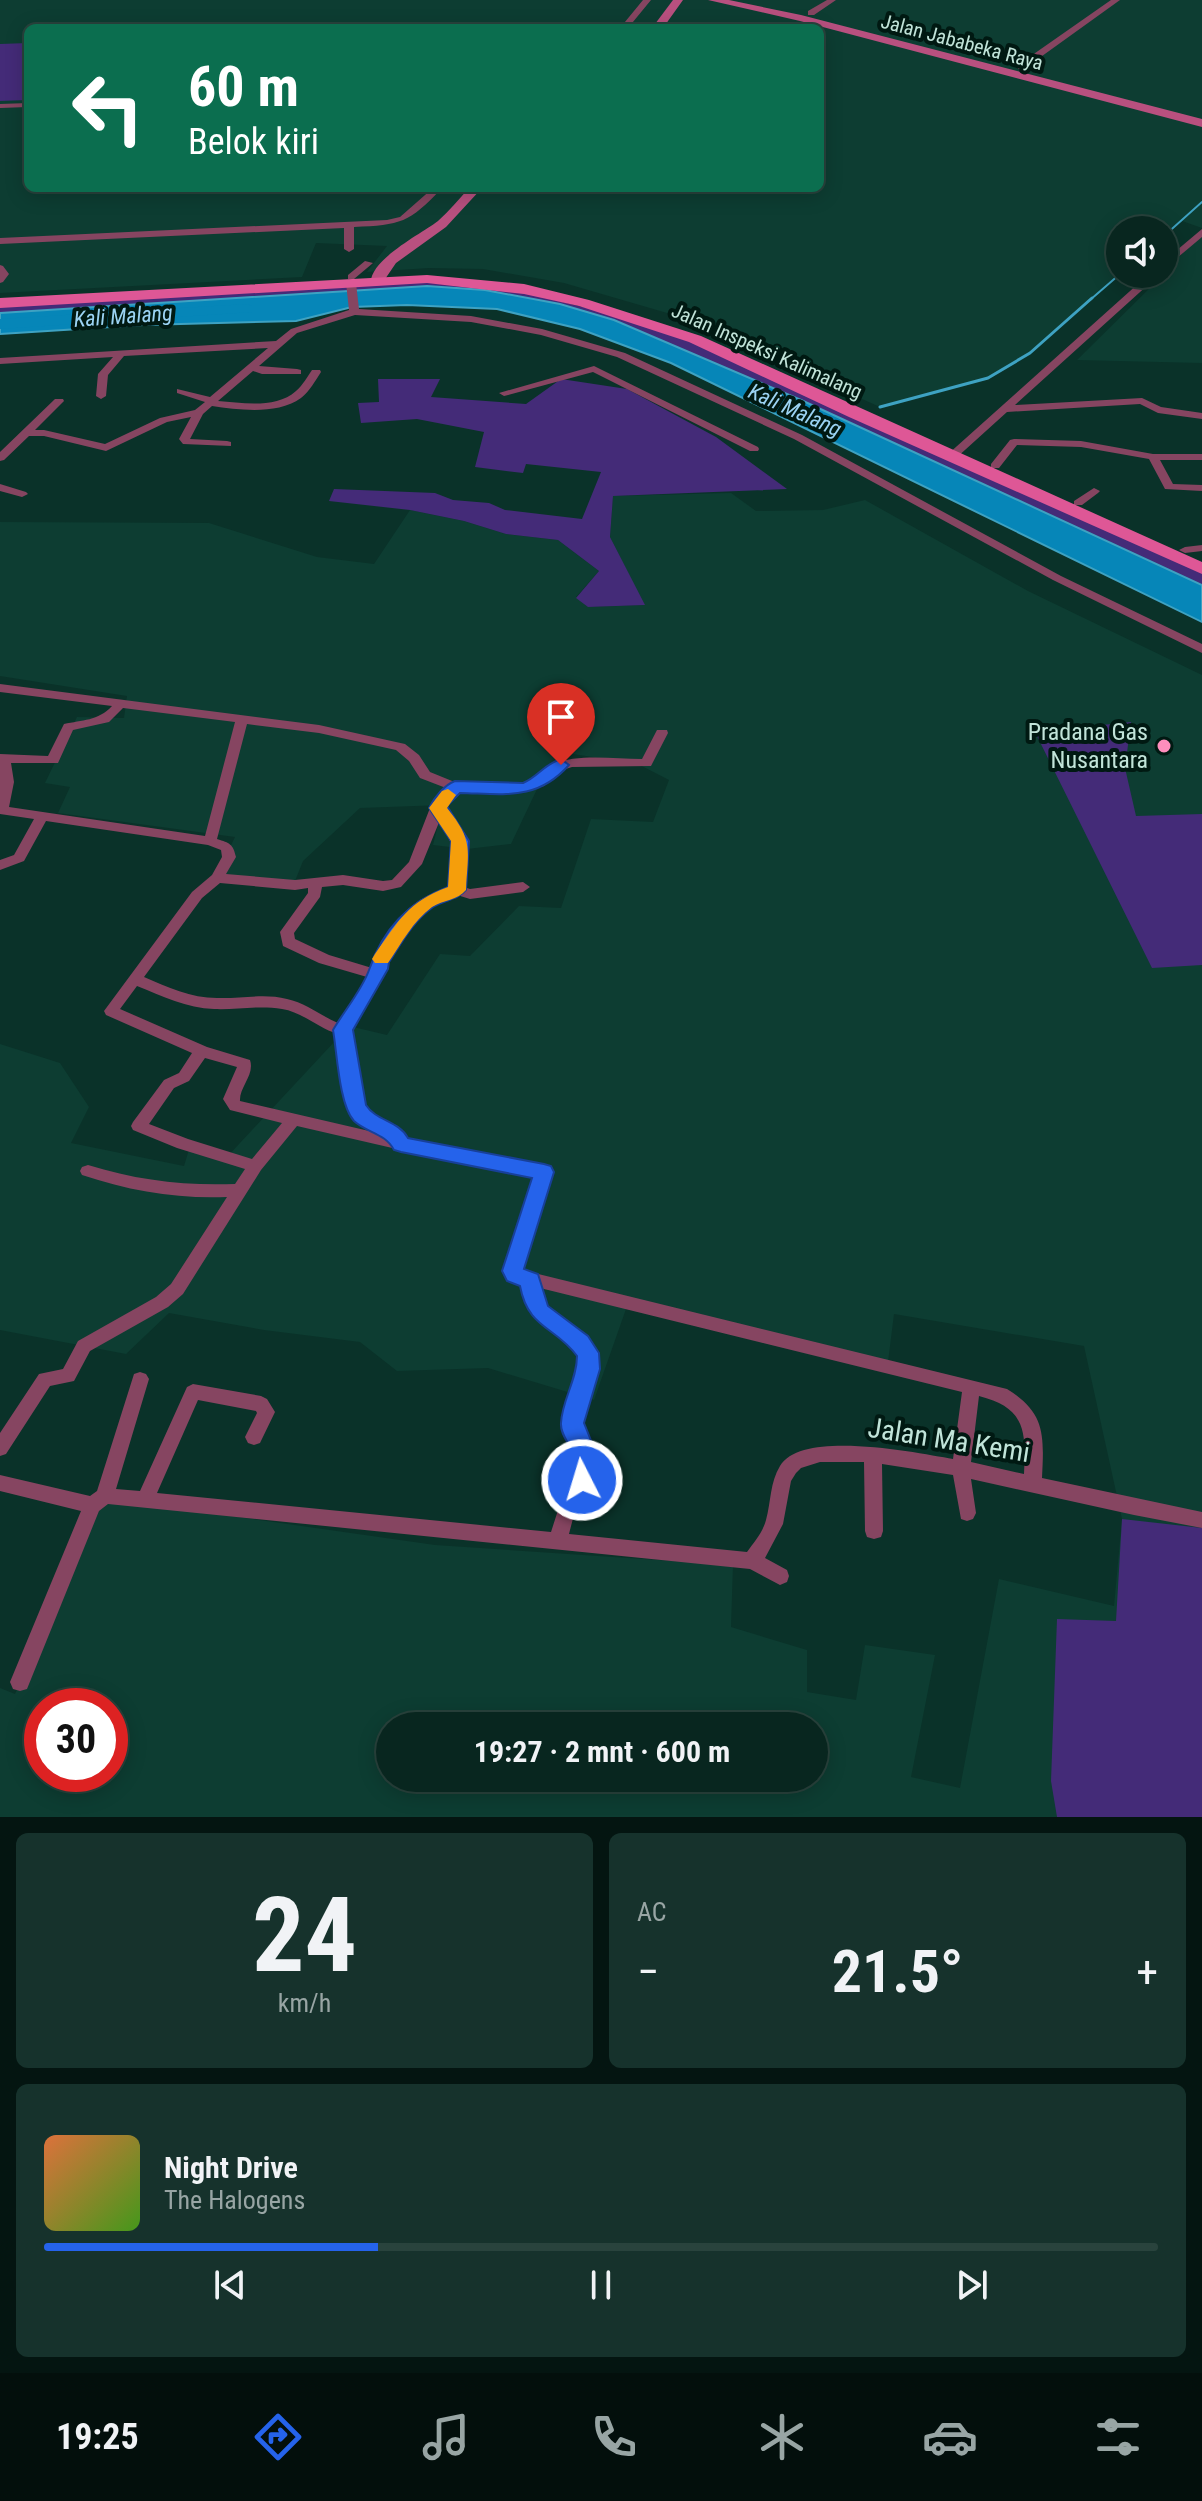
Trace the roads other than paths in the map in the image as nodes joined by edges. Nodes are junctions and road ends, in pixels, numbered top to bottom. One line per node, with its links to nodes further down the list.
1 (647, 0): 9 (street)
2 (690, 0): 7 (main road)
3 (713, 0): 8 (main road, Jalan Jababeka Raya)
4 (755, 0): 8 (main road, Jalan Jababeka Raya)
5 (832, 0): 8 (street)
6 (1116, 0): 11 (street)
7 (676, 3): 10 (main road)
8 (806, 16): 11 (main road, Jalan Jababeka Raya)
9 (627, 24)
10 (660, 24)
11 (1016, 71): 14 (main road, Jalan Jababeka Raya); 15 (main road, Jalan Jababeka Raya)
12 (24, 105): 13 (street)
13 (0, 106)
14 (1202, 114)
15 (1202, 123)
16 (433, 192): 18 (street)
17 (472, 192): 19 (main road)
18 (349, 225): 21 (street); 22 (street)
19 (436, 229): 25 (main road); 26 (main road)
20 (1202, 232): 23 (street)
21 (0, 241)
22 (349, 249)
23 (1178, 253)
24 (0, 268): 27 (street)
25 (374, 274): 26 (main road, Jalan Inspeksi Kalimalang); 28 (main road, Jalan Inspeksi Kalimalang)
26 (398, 278): 53 (main road, Jalan Inspeksi Kalimalang)
27 (0, 280)
28 (351, 284): 30 (main road, Jalan Inspeksi Kalimalang); 31 (street)
29 (1139, 288): 47 (street)
30 (0, 300)
31 (353, 310): 32 (street); 33 (street)
32 (372, 313): 33 (street); 36 (street)
33 (332, 321): 34 (street)
34 (279, 344): 35 (street); 38 (street)
35 (122, 353): 37 (street); 44 (street)
36 (614, 353): 39 (street); 68 (street)
37 (0, 361)
38 (253, 367): 40 (street); 46 (street)
39 (594, 369): 43 (street); 52 (street)
40 (297, 372)
41 (316, 372): 46 (street)
42 (181, 391): 46 (street)
43 (504, 393)
44 (101, 396)
45 (59, 401): 50 (street)
46 (212, 402): 48 (street)
47 (1005, 409): 49 (street); 53 (street)
48 (199, 412): 50 (street); 51 (street)
49 (1202, 416)
50 (25, 433): 56 (street)
51 (227, 444)
52 (754, 449)
53 (955, 454): 57 (main road, Jalan Inspeksi Kalimalang); 62 (main road, Jalan Inspeksi Kalimalang)
54 (1153, 457): 55 (street); 57 (street); 59 (street)
55 (1202, 457)
56 (0, 458)
57 (995, 466): 62 (main road, Jalan Inspeksi Kalimalang)
58 (0, 487): 61 (street)
59 (1202, 488)
60 (1094, 491): 63 (street)
61 (22, 494)
62 (1046, 494): 63 (main road, Jalan Inspeksi Kalimalang); 64 (main road, Jalan Inspeksi Kalimalang)
63 (1078, 503): 64 (main road, Jalan Inspeksi Kalimalang)
64 (1129, 531): 65 (main road, Jalan Inspeksi Kalimalang); 67 (main road, Jalan Inspeksi Kalimalang)
65 (1194, 549): 66 (main road, Jalan Inspeksi Kalimalang)
66 (1202, 557)
67 (1202, 569)
68 (1202, 649)
69 (0, 688): 70 (street)
70 (120, 703): 71 (street); 73 (street)
71 (243, 718): 74 (street); 77 (street)
72 (662, 733): 74 (street)
73 (1, 758): 76 (street)
74 (455, 787): 75 (street)
75 (437, 808): 80 (street); 82 (street)
76 (41, 818): 77 (street); 78 (street)
77 (210, 841): 79 (street)
78 (0, 865)
79 (217, 878): 80 (street); 84 (street)
80 (315, 882): 83 (street)
81 (523, 887): 82 (street)
82 (457, 890): 83 (street)
83 (376, 974): 85 (street)
84 (136, 980): 85 (street); 86 (street)
85 (343, 1030): 88 (street)
86 (202, 1051): 87 (street); 89 (street)
87 (293, 1120): 88 (street); 89 (street)
88 (401, 1144): 92 (street)
89 (255, 1166): 91 (street)
90 (88, 1171): 91 (street)
91 (240, 1190): 96 (street)
92 (530, 1280): 94 (street); 106 (street)
93 (140, 1379): 101 (street)
94 (972, 1386): 98 (street); 99 (street)
95 (254, 1437): 102 (street)
96 (0, 1448)
97 (873, 1455): 98 (street, Jalan Ma Kemi); 105 (street); 107 (street, Jalan Ma Kemi)
98 (961, 1470): 99 (street, Jalan Ma Kemi); 103 (street)
99 (1033, 1482): 104 (street, Jalan Ma Kemi)
100 (0, 1483): 101 (street)
101 (98, 1500): 102 (street); 109 (street)
102 (145, 1500): 106 (street)
103 (967, 1513)
104 (1202, 1520)
105 (874, 1531)
106 (557, 1542): 107 (street)
107 (752, 1561): 108 (street)
108 (780, 1576)
109 (20, 1682)

